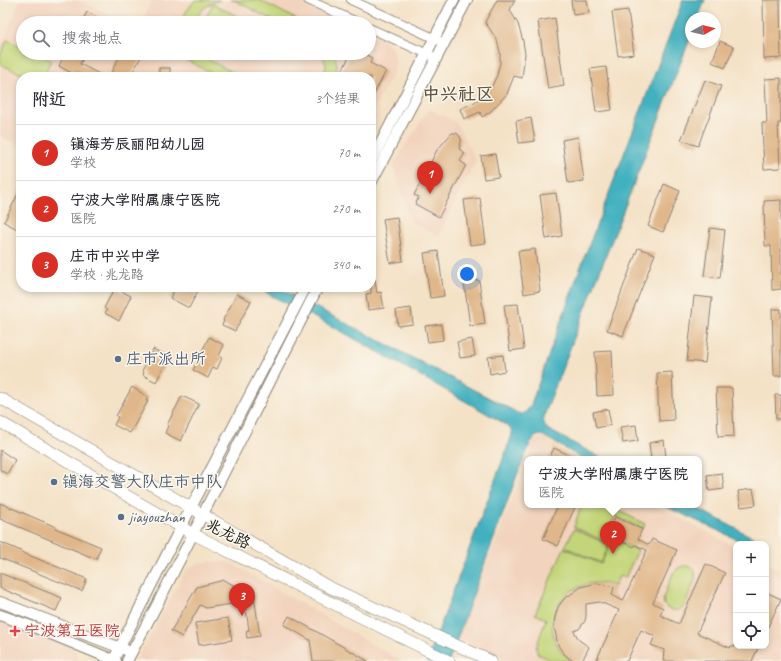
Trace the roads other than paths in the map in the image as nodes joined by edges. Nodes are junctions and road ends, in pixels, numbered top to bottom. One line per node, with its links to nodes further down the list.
1 (308, 0): 5 (street)
2 (351, 0): 7 (street)
3 (454, 0): 7 (street)
4 (466, 0): 8 (street)
5 (343, 16)
6 (376, 31): 9 (street)
7 (434, 39): 8 (street); 9 (street)
8 (444, 43): 10 (street)
9 (427, 54): 10 (street); 11 (street)
10 (436, 58): 12 (street)
11 (376, 152)
12 (376, 173)
13 (304, 292): 15 (street)
14 (316, 292): 15 (street)
15 (299, 313): 18 (street); 19 (street)
16 (0, 398): 18 (main road, 兆龙路)
17 (0, 422): 20 (main road, 兆龙路)
18 (191, 508): 19 (main road, 兆龙路); 20 (street)
19 (203, 514): 21 (street); 26 (main road, 兆龙路)
20 (181, 528): 21 (main road, 兆龙路); 24 (street)
21 (193, 534): 25 (street); 28 (main road, 兆龙路)
22 (0, 602): 24 (street)
23 (0, 616): 27 (street)
24 (120, 648): 25 (street); 27 (street)
25 (129, 657)
26 (486, 659)
27 (114, 661)
28 (449, 661)

